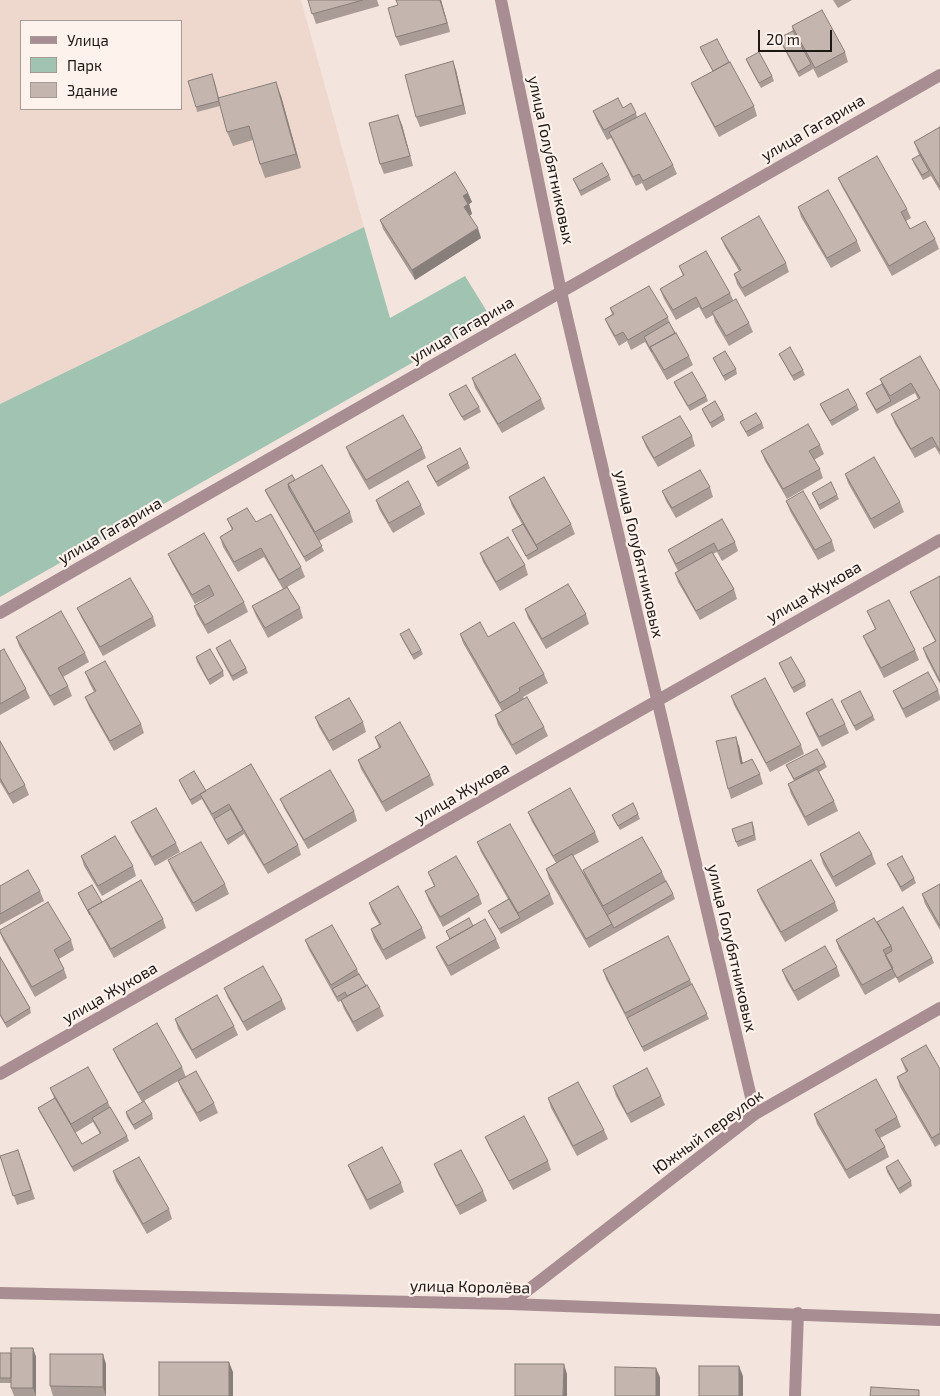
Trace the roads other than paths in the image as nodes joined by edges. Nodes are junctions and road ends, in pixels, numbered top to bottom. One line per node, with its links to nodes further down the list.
1 (501, 0): 3 (street, улица Голубятниковых)
2 (940, 75): 3 (street, улица Гагарина)
3 (561, 292): 5 (street, улица Гагарина); 6 (street, улица Голубятниковых)
4 (940, 540): 6 (street, улица Жукова)
5 (0, 613)
6 (657, 701): 8 (street, улица Жукова); 9 (street, улица Голубятниковых)
7 (940, 1008): 9 (street, Южный переулок)
8 (0, 1074)
9 (755, 1114): 11 (street, Южный переулок)
10 (0, 1293): 11 (street, улица Королёва)
11 (510, 1304): 12 (street, улица Королёва)
12 (798, 1313): 13 (street, улица Королёва); 14 (street)
13 (940, 1320)
14 (795, 1396)

